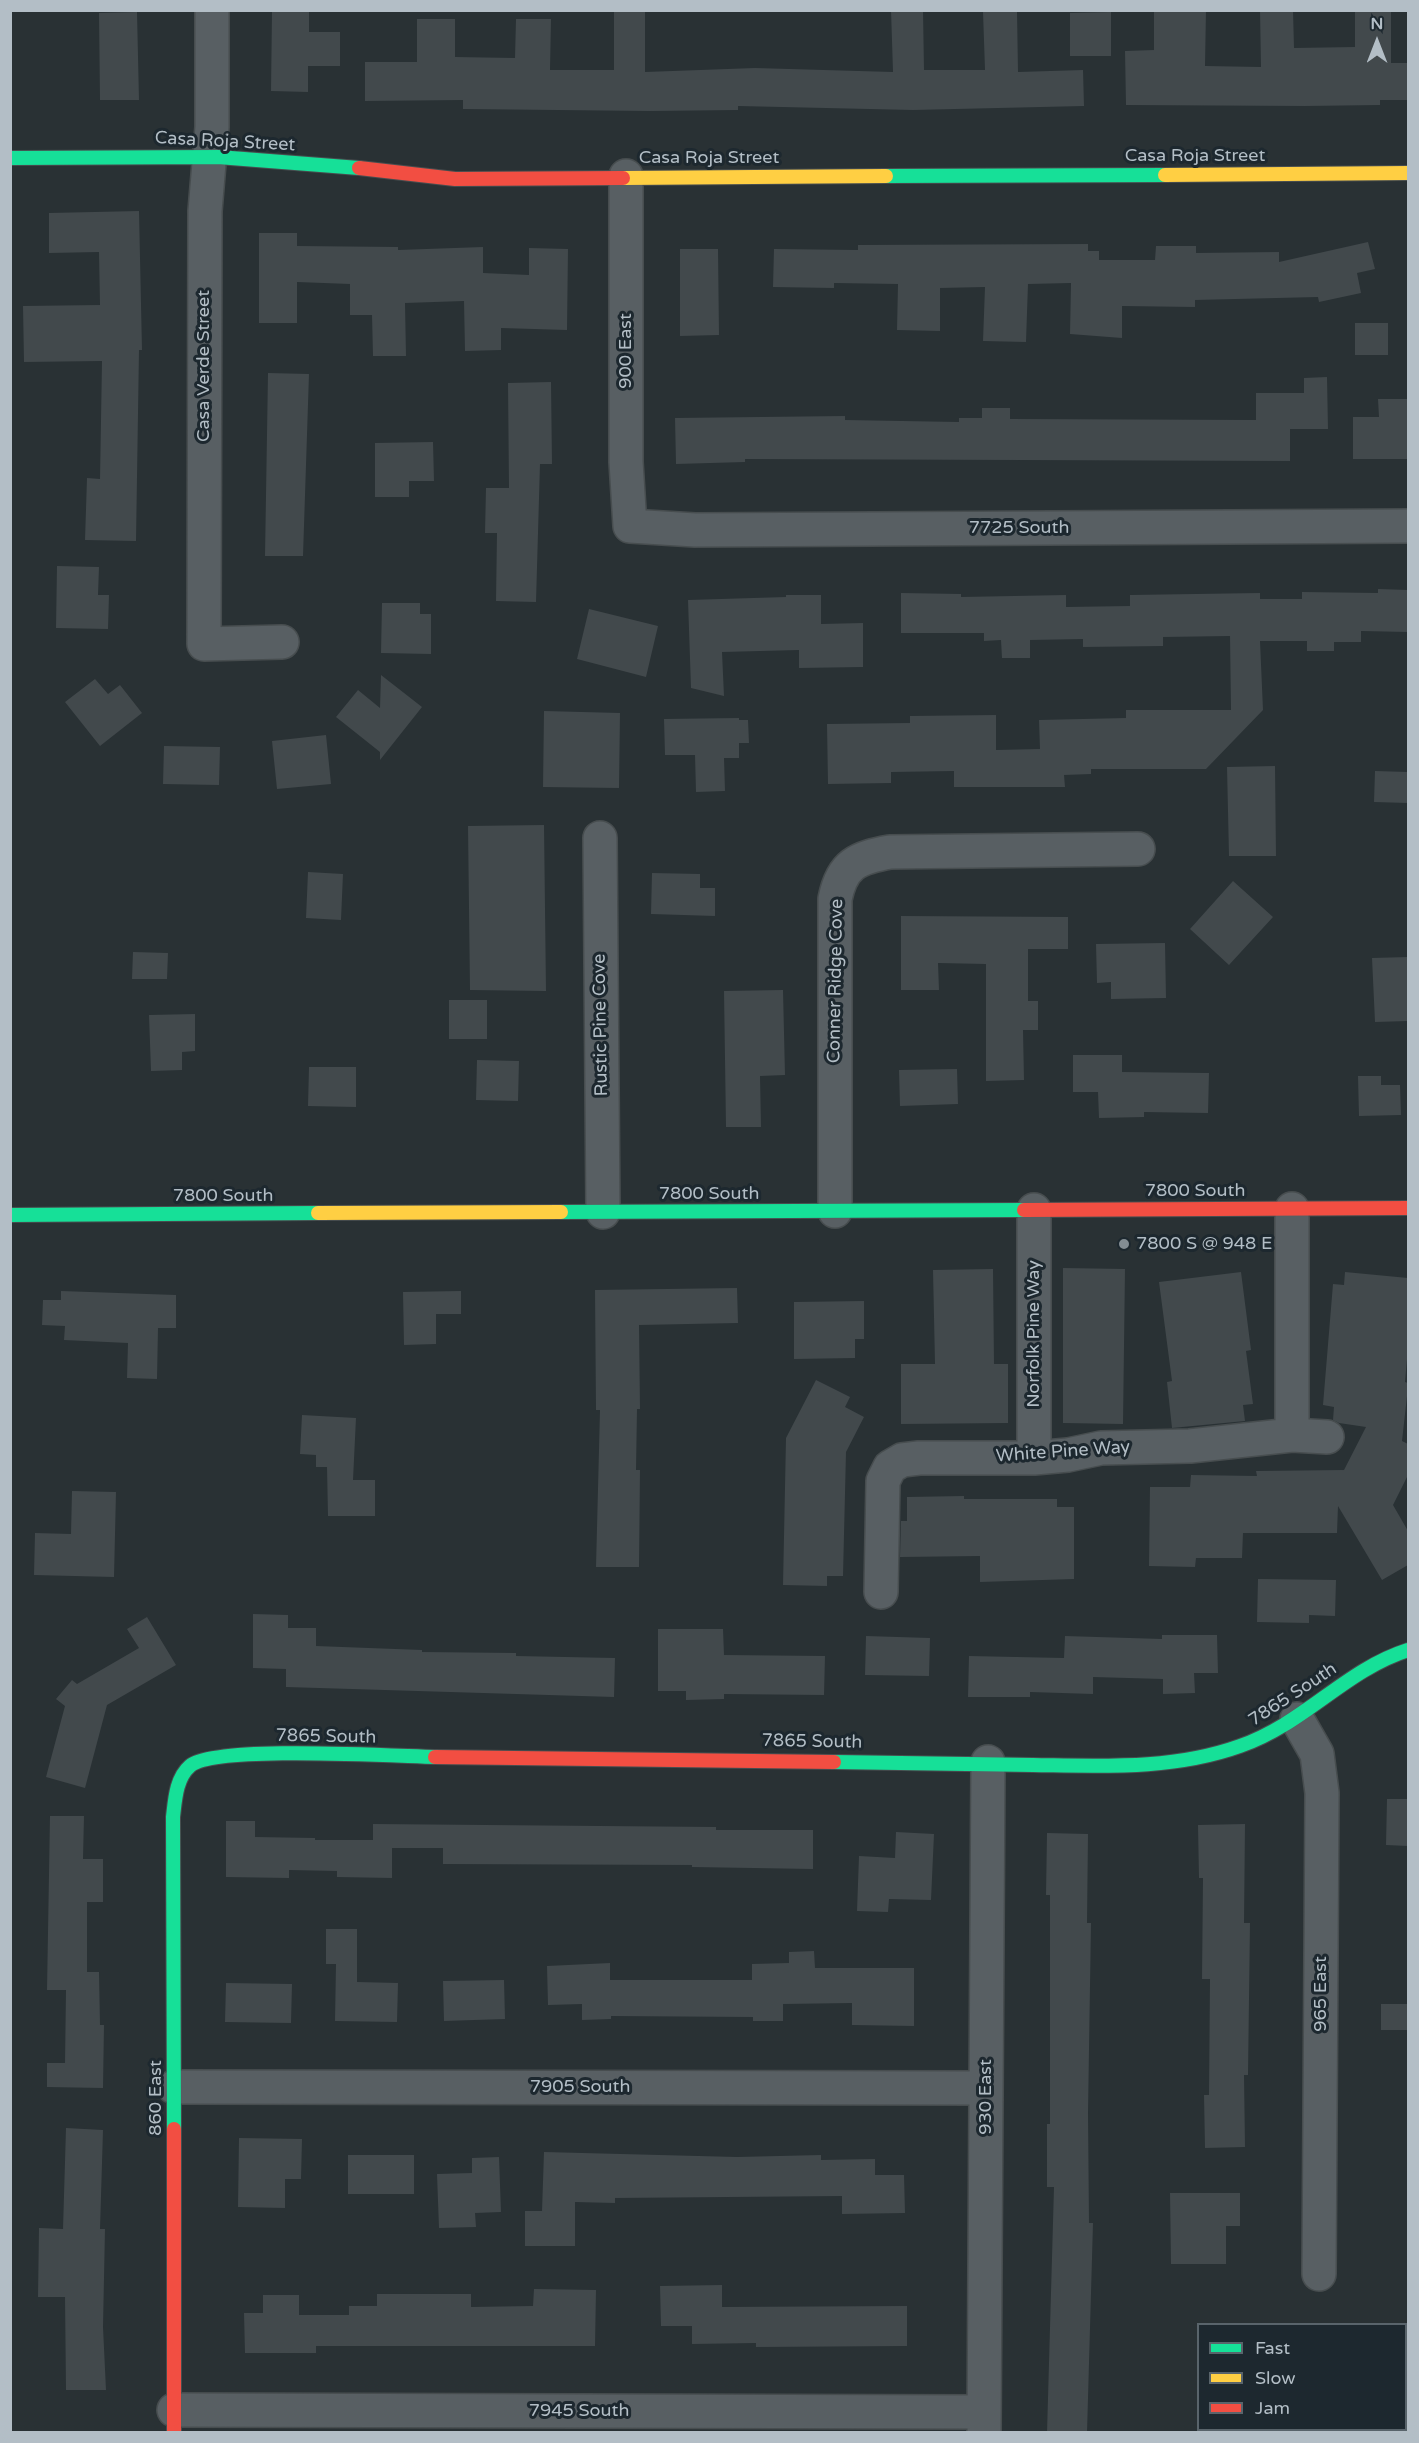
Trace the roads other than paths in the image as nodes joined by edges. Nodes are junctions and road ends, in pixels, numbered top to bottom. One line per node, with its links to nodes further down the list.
1 (212, 10): 3 (street, Casa Verde Street)
2 (10, 158): 3 (street, Casa Roja Street)
3 (210, 159): 5 (street, Casa Roja Street); 8 (street, Casa Verde Street)
4 (1408, 173): 5 (street, Casa Roja Street)
5 (626, 176): 6 (street, 900 East)
6 (630, 526): 7 (street, 7725 South)
7 (1408, 526)
8 (282, 642)
9 (600, 838): 15 (street, Rustic Pine Cove)
10 (1138, 849): 14 (street, Conner Ridge Cove)
11 (1408, 1208): 12 (street, 7800 South)
12 (1292, 1209): 13 (street, 7800 South); 17 (street)
13 (1034, 1210): 14 (street, 7800 South); 19 (street, Norfolk Pine Way)
14 (835, 1211): 15 (street, 7800 South)
15 (603, 1212): 16 (street, 7800 South)
16 (10, 1215)
17 (1292, 1435): 18 (street, White Pine Way); 19 (street, White Pine Way)
18 (1326, 1437)
19 (1034, 1458): 20 (street, White Pine Way)
20 (881, 1592)
21 (1408, 1650): 22 (street, 7865 South)
22 (1297, 1719): 23 (street, 7865 South); 27 (street, 965 East)
23 (988, 1762): 24 (street, 7865 South); 26 (street, 930 East)
24 (187, 1765): 25 (street, 860 East)
25 (174, 2087): 26 (street, 7905 South); 28 (street, 860 East)
26 (986, 2088): 29 (street, 930 East)
27 (1319, 2274)
28 (174, 2421): 29 (street, 7945 South)
29 (984, 2422)

